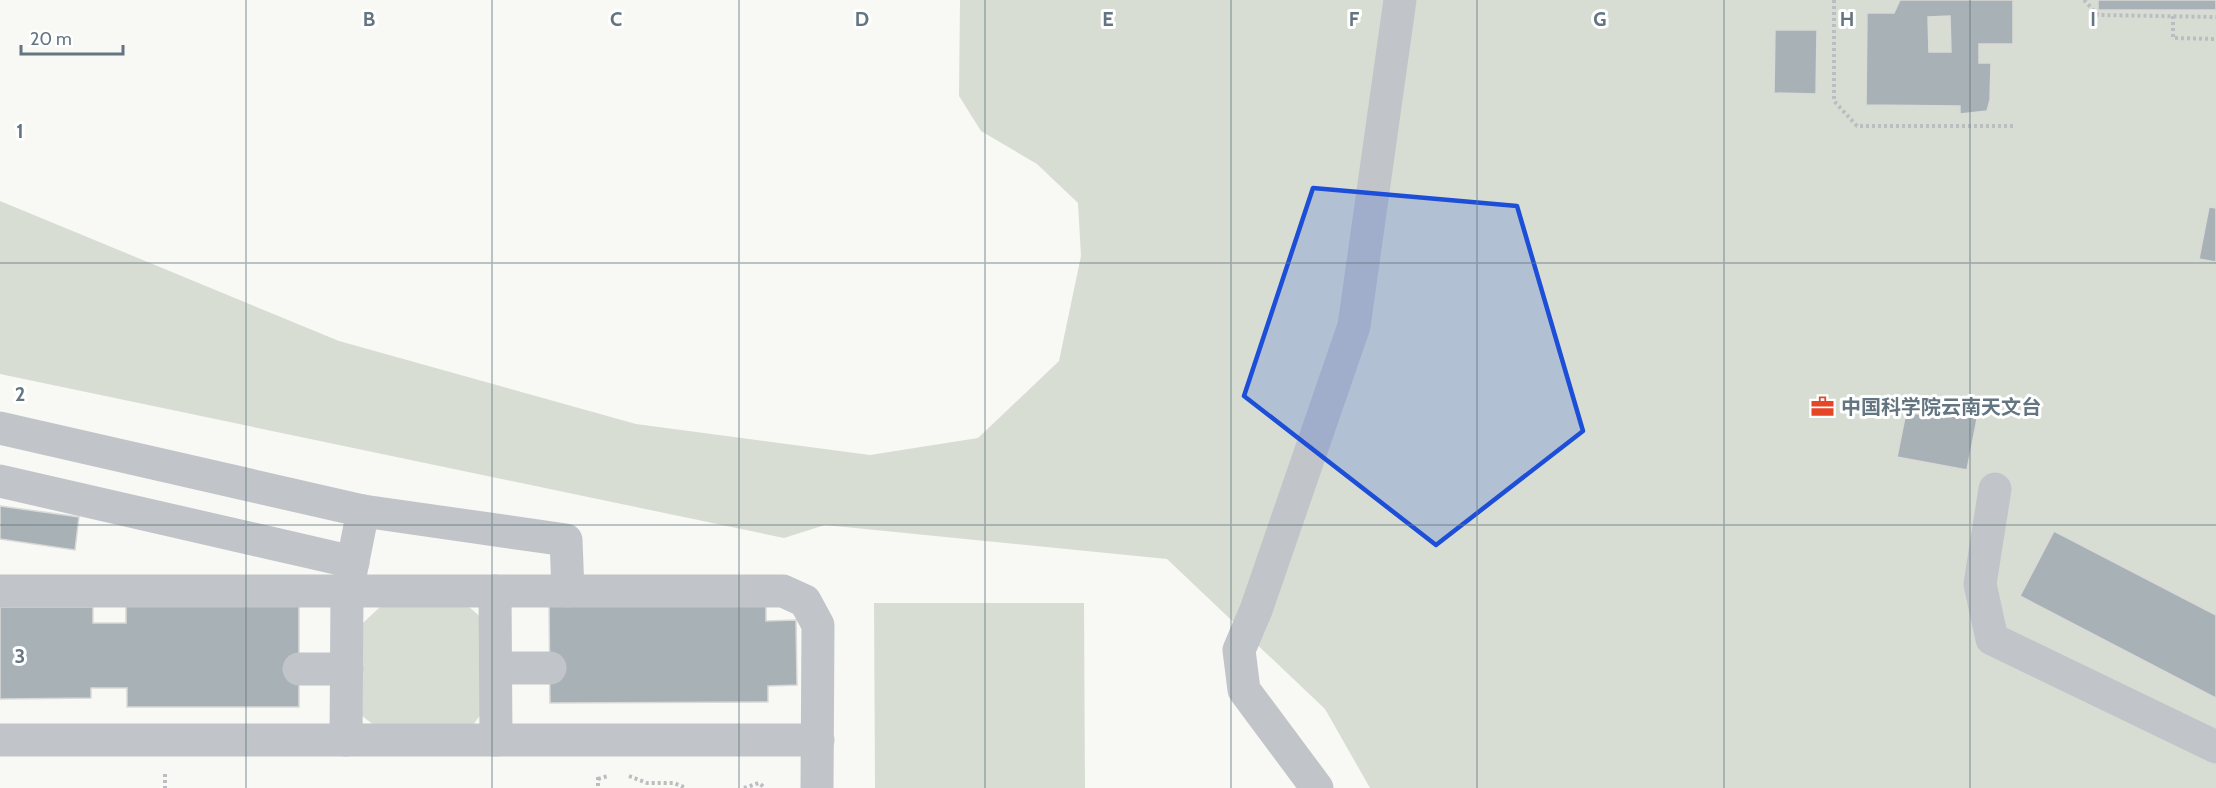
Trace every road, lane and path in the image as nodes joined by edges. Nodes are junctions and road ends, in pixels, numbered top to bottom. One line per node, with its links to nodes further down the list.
1 (1400, 0): 32 (street)
2 (1834, 0): 7 (path)
3 (2084, 0): 4 (path)
4 (2173, 16): 5 (path); 6 (path)
5 (2216, 17)
6 (2216, 39)
7 (2016, 126)
8 (0, 428): 11 (street)
9 (0, 481): 12 (street)
10 (1995, 489): 24 (street)
11 (363, 511): 12 (street); 15 (street)
12 (350, 577): 13 (street); 14 (street); 19 (street)
13 (0, 591)
14 (495, 591): 15 (street); 16 (street)
15 (568, 591): 23 (street)
16 (496, 668): 17 (street); 22 (street)
17 (550, 668)
18 (299, 669): 19 (street)
19 (347, 669): 21 (street)
20 (0, 740): 21 (street)
21 (346, 740): 22 (street)
22 (496, 740): 23 (street)
23 (818, 740): 31 (street)
24 (2216, 747)
25 (619, 772): 28 (path)
26 (609, 776): 27 (path)
27 (598, 779)
28 (686, 788)
29 (744, 788): 30 (path)
30 (765, 788)
31 (818, 788)
32 (1317, 788)

